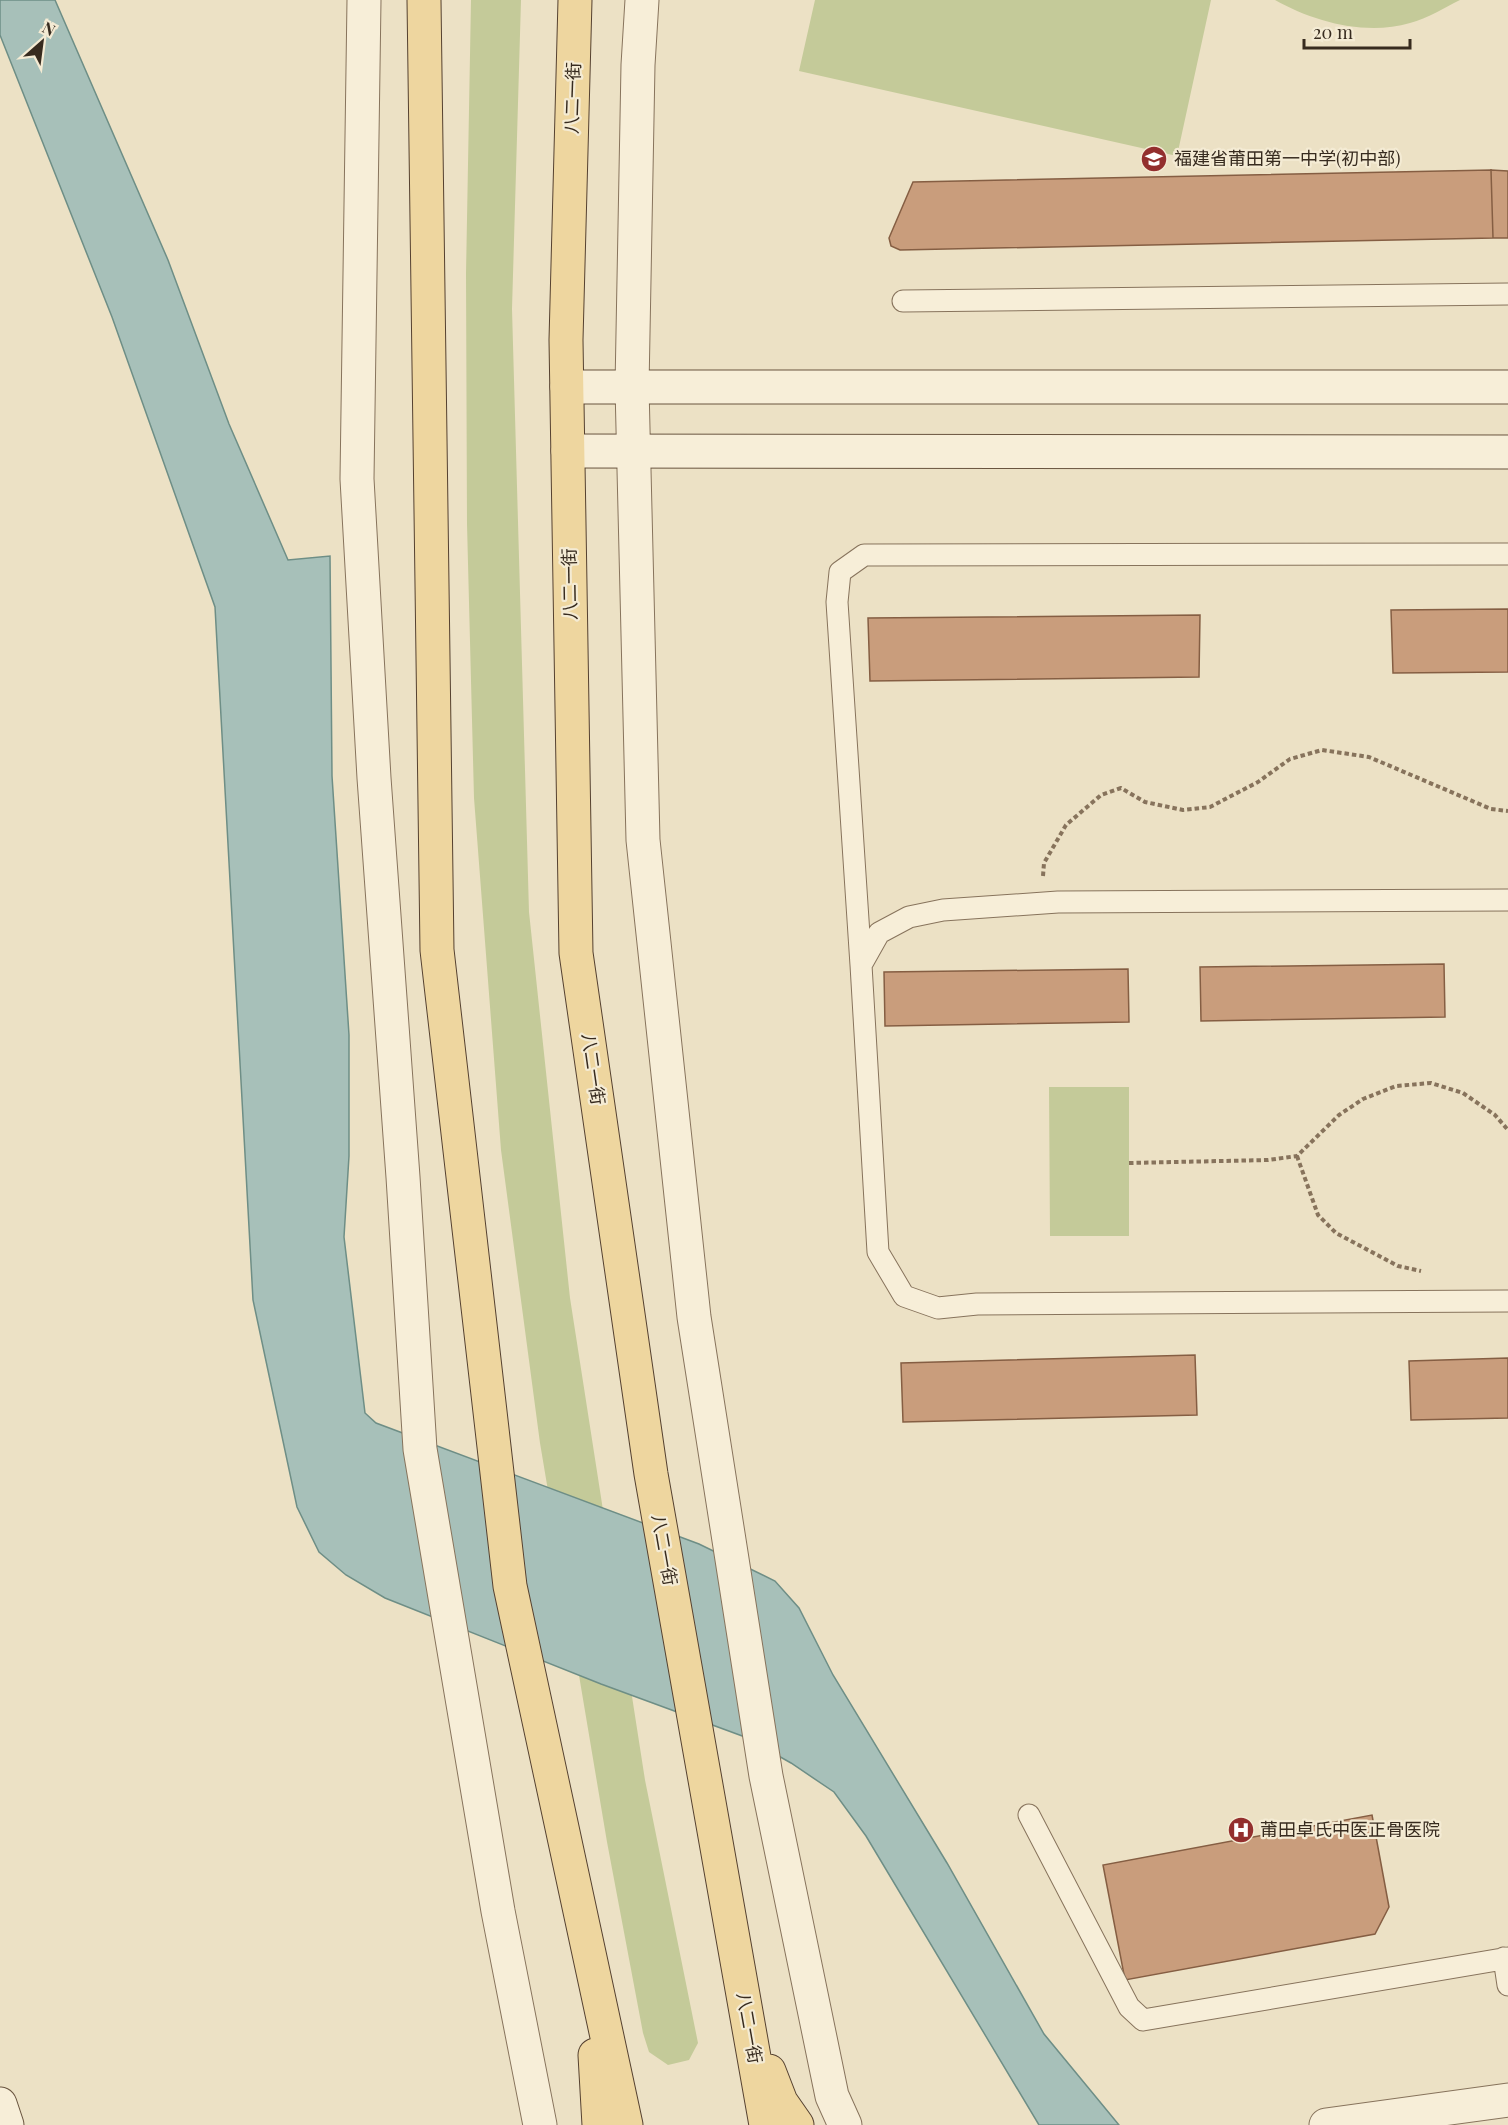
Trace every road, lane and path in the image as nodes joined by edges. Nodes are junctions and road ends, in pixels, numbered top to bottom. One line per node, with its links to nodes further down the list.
1 (364, 0): 31 (street)
2 (424, 0): 24 (main road)
3 (575, 0): 7 (main road, 八二一街)
4 (642, 0): 8 (street)
5 (1508, 294): 6 (lane)
6 (903, 301)
7 (567, 387): 8 (street); 11 (main road, 八二一街)
8 (632, 387): 9 (street); 10 (street)
9 (1508, 387)
10 (634, 451): 11 (street); 12 (street); 36 (street)
11 (568, 452): 27 (main road, 八二一街)
12 (1508, 452)
13 (1508, 554): 17 (lane)
14 (1508, 811): 16 (path)
15 (1508, 900): 16 (lane)
16 (1040, 903): 17 (lane)
17 (861, 965): 22 (lane)
18 (1508, 1130): 19 (path)
19 (1297, 1155): 20 (path); 22 (path)
20 (1129, 1163)
21 (1508, 1301): 22 (lane)
22 (1461, 1302)
23 (1029, 1815): 25 (lane)
24 (589, 1955): 32 (main road); 33 (main road)
25 (1506, 1958): 26 (lane)
26 (1508, 1985)
27 (747, 2015): 34 (main road, 八二一街); 35 (main road)
28 (1508, 2100): 37 (street)
29 (0, 2104): 30 (street)
30 (7, 2125)
31 (540, 2125)
32 (598, 2125)
33 (626, 2125)
34 (766, 2125)
35 (797, 2125)
36 (845, 2125)
37 (1326, 2125)

